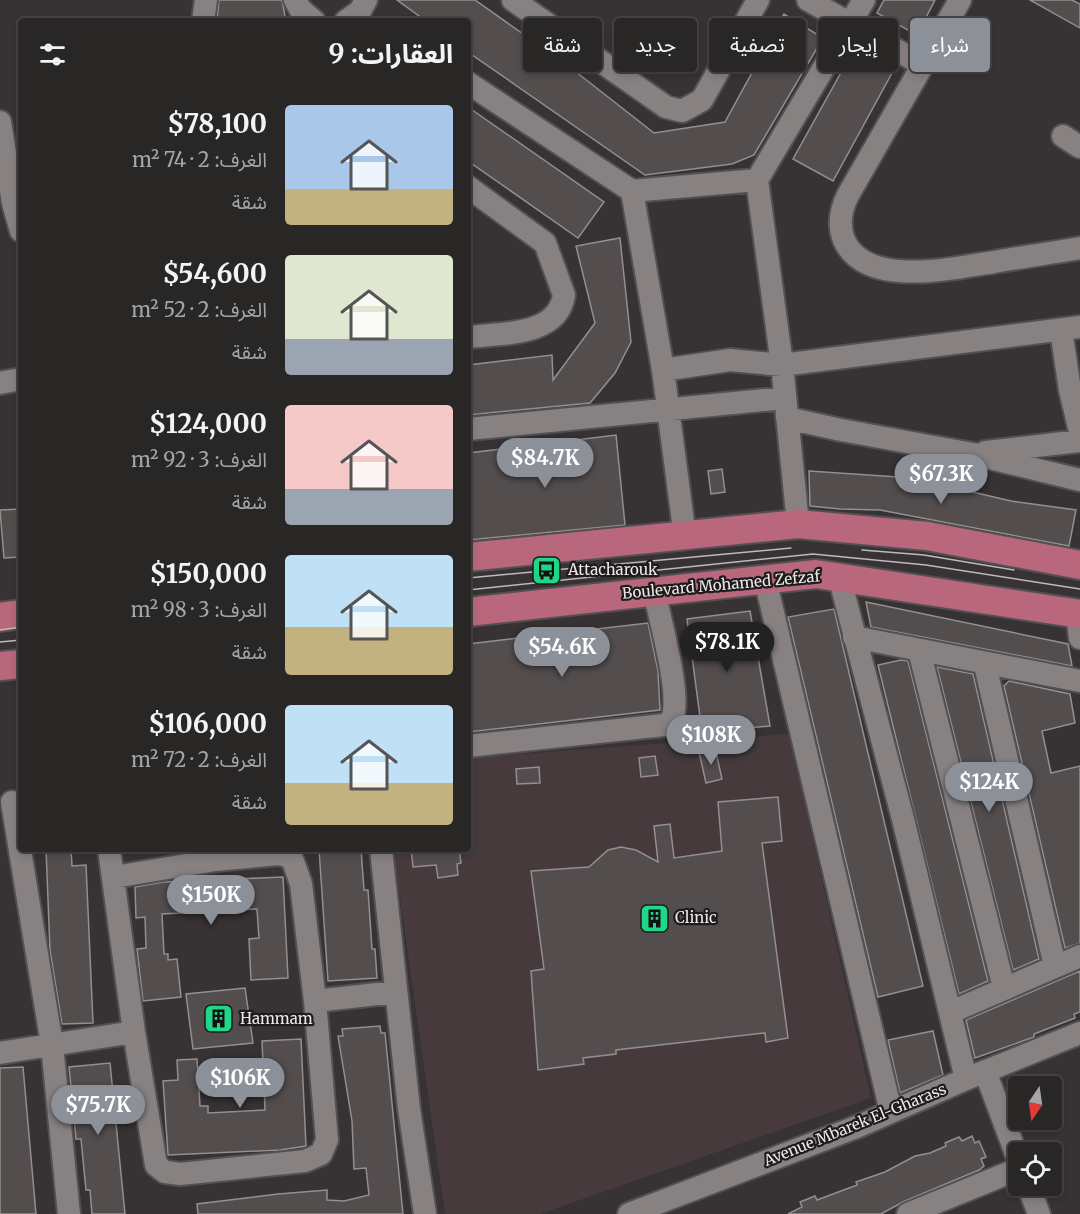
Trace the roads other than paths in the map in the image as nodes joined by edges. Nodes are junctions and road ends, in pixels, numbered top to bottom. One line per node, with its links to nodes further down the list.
1 (206, 0): 7 (street)
2 (513, 0): 3 (street)
3 (758, 0)
4 (808, 0): 8 (street)
5 (864, 0): 9 (street)
6 (960, 0): 10 (street)
7 (203, 18)
8 (840, 18)
9 (854, 18)
10 (950, 18)
11 (821, 72): 15 (street)
12 (919, 72): 19 (street)
13 (471, 84): 17 (street)
14 (0, 122): 18 (street)
15 (757, 180): 17 (street); 22 (street)
16 (471, 189): 21 (street)
17 (632, 191): 23 (street)
18 (17, 202)
19 (1080, 248)
20 (1070, 329): 22 (street); 29 (street)
21 (471, 337)
22 (782, 365): 23 (street); 26 (street)
23 (663, 370): 27 (street)
24 (18, 379): 25 (street)
25 (0, 382)
26 (786, 408): 27 (street); 31 (street); 33 (street)
27 (667, 411): 28 (street); 34 (street)
28 (471, 429)
29 (1080, 432)
30 (1080, 441): 31 (street)
31 (973, 454): 32 (street)
32 (1080, 480)
33 (798, 524): 34 (main road); 36 (main road)
34 (685, 537): 35 (main road)
35 (471, 557)
36 (1080, 565)
37 (839, 576): 38 (main road, Boulevard Mohamed Zefzaf); 43 (main road, Boulevard Mohamed Zefzaf); 44 (street)
38 (765, 579): 39 (main road, Boulevard Mohamed Zefzaf); 68 (street)
39 (654, 590): 40 (main road, Boulevard Mohamed Zefzaf); 50 (street)
40 (471, 612)
41 (18, 614): 42 (main road)
42 (0, 616)
43 (1079, 622)
44 (854, 637): 45 (street); 62 (street)
45 (919, 650): 47 (street); 59 (street)
46 (18, 664): 48 (main road)
47 (985, 665): 49 (street); 58 (street)
48 (0, 666)
49 (1080, 681)
50 (471, 746)
51 (11, 802): 52 (street)
52 (18, 843)
53 (19, 852): 65 (street)
54 (110, 852): 56 (street)
55 (381, 852): 60 (street)
56 (114, 877): 61 (street); 63 (street)
57 (1080, 956): 58 (street)
58 (1055, 966): 59 (street)
59 (1004, 988): 62 (street)
60 (395, 992): 61 (street); 73 (street)
61 (315, 1000): 63 (street)
62 (951, 1012): 67 (street)
63 (134, 1032): 65 (street)
64 (1080, 1033): 67 (street, Avenue Mbarek El-Gharass)
65 (52, 1045): 66 (street); 72 (street)
66 (0, 1053)
67 (976, 1075): 68 (street, Avenue Mbarek El-Gharass); 69 (street)
68 (891, 1112): 74 (street, Avenue Mbarek El-Gharass)
69 (1010, 1142)
70 (1008, 1173): 75 (street)
71 (1032, 1196): 76 (street)
72 (69, 1214)
73 (424, 1214)
74 (629, 1214)
75 (908, 1214)
76 (1039, 1214)

